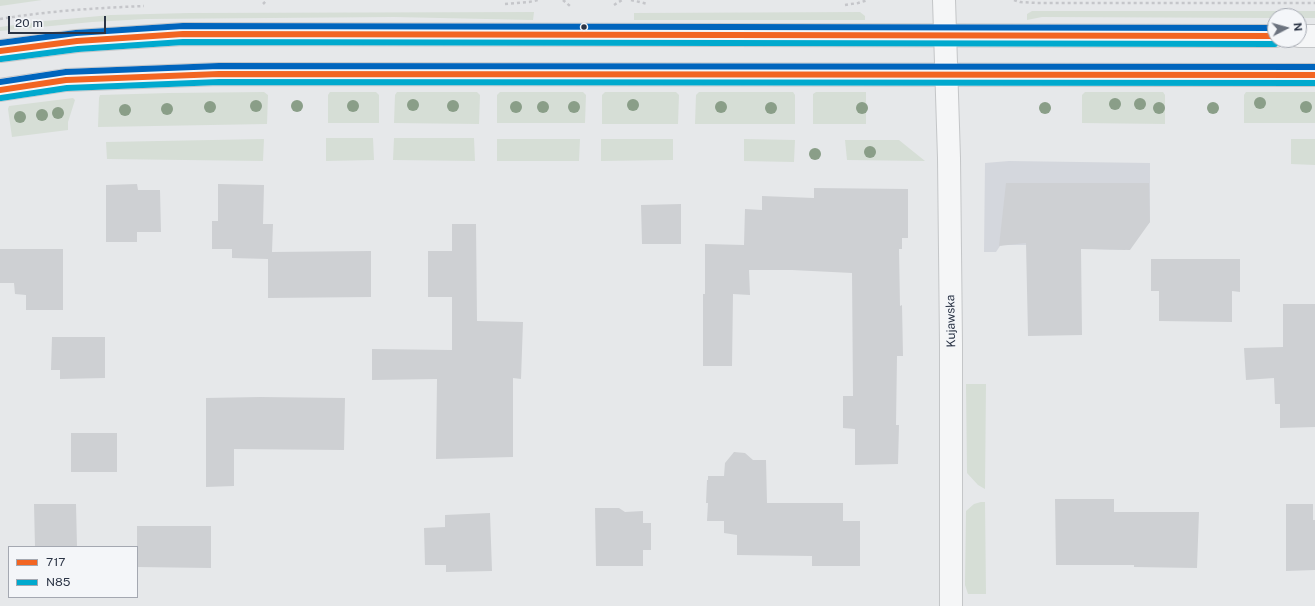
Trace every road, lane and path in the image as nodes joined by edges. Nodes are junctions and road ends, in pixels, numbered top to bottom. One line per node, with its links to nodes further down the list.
1 (267, 0): 5 (path)
2 (944, 0): 6 (street, Kujawska)
3 (1014, 0): 4 (path)
4 (1315, 3)
5 (263, 4)
6 (945, 36): 7 (street); 8 (street); 9 (street, Kujawska)
7 (1267, 36)
8 (0, 51)
9 (946, 74): 10 (street); 11 (street); 12 (street, Kujawska)
10 (1315, 75)
11 (0, 90)
12 (950, 606)

